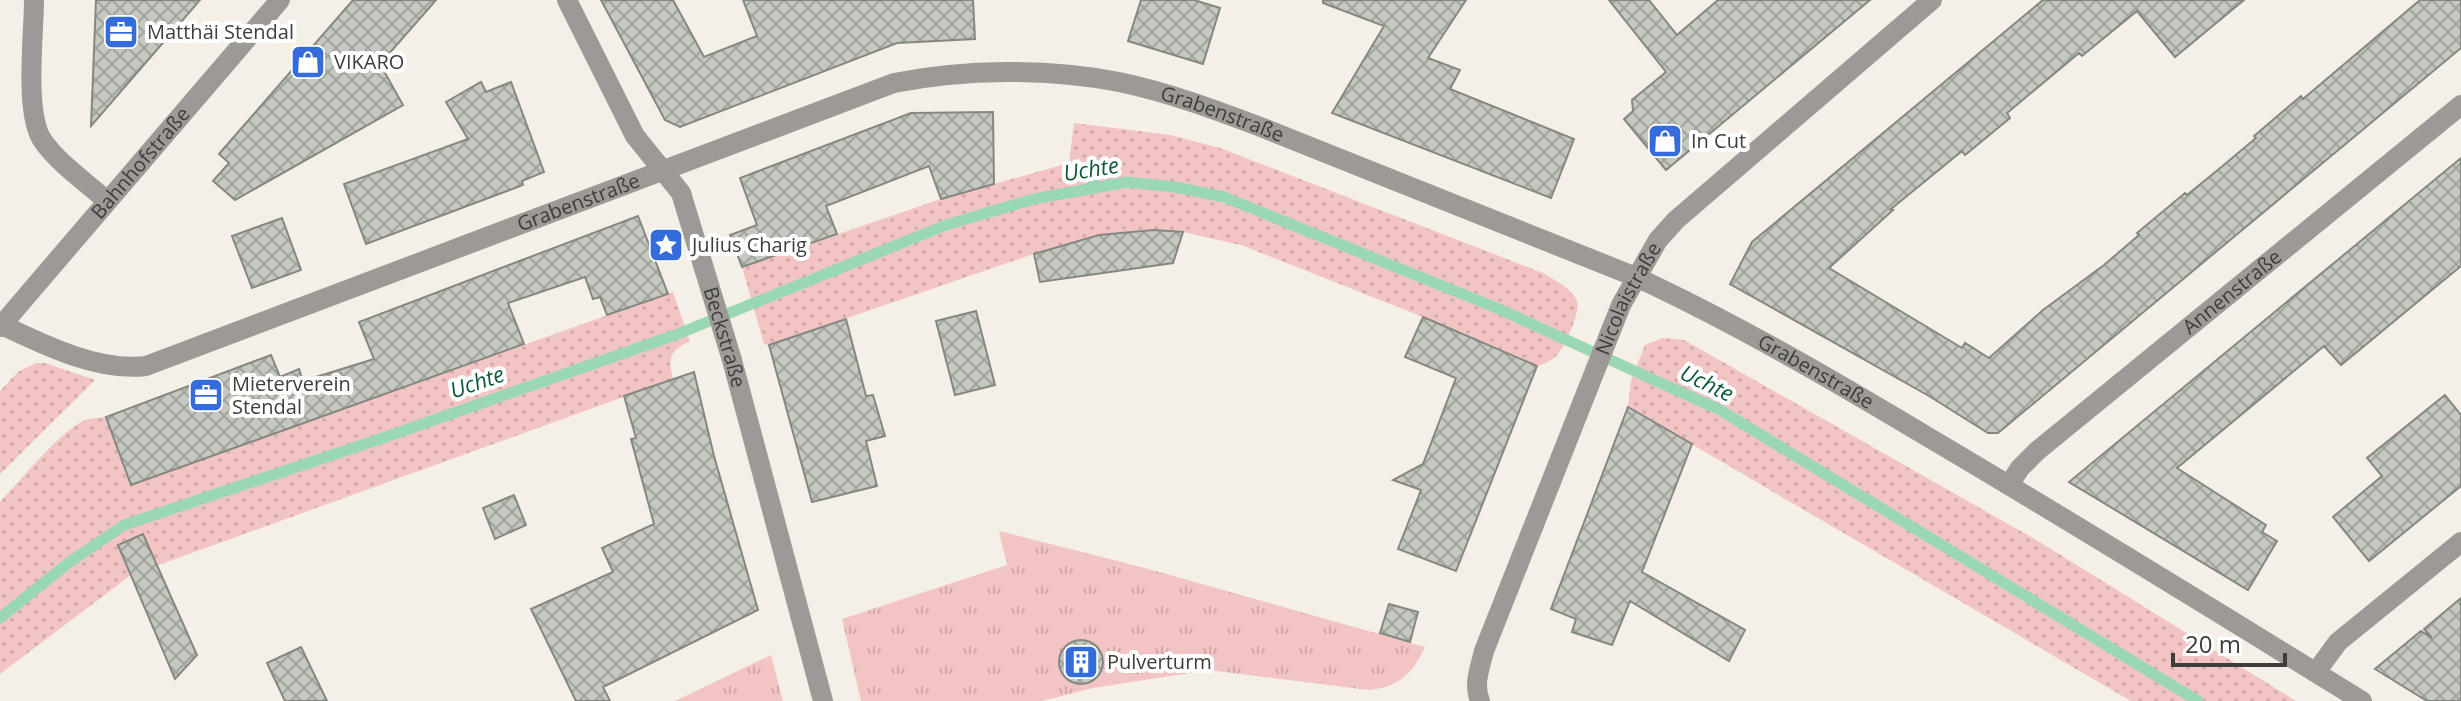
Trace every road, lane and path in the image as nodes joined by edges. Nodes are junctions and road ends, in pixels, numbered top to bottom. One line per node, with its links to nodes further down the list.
1 (34, 0): 7 (street)
2 (280, 0): 7 (street, Bahnhofstraße)
3 (567, 0): 6 (street, Beckstraße)
4 (1932, 0): 8 (street, Nicolaistraße)
5 (2461, 105): 10 (street, Annenstraße)
6 (663, 169): 8 (street, Grabenstraße); 9 (street, Grabenstraße); 13 (street, Beckstraße)
7 (107, 201): 9 (street, Bahnhofstraße)
8 (1636, 277): 10 (street, Grabenstraße); 14 (street, Nicolaistraße)
9 (1, 326)
10 (2009, 485): 12 (street, Grabenstraße)
11 (2461, 542): 12 (street)
12 (2316, 672): 15 (street, Grabenstraße)
13 (823, 701)
14 (1480, 701)
15 (2362, 701)

